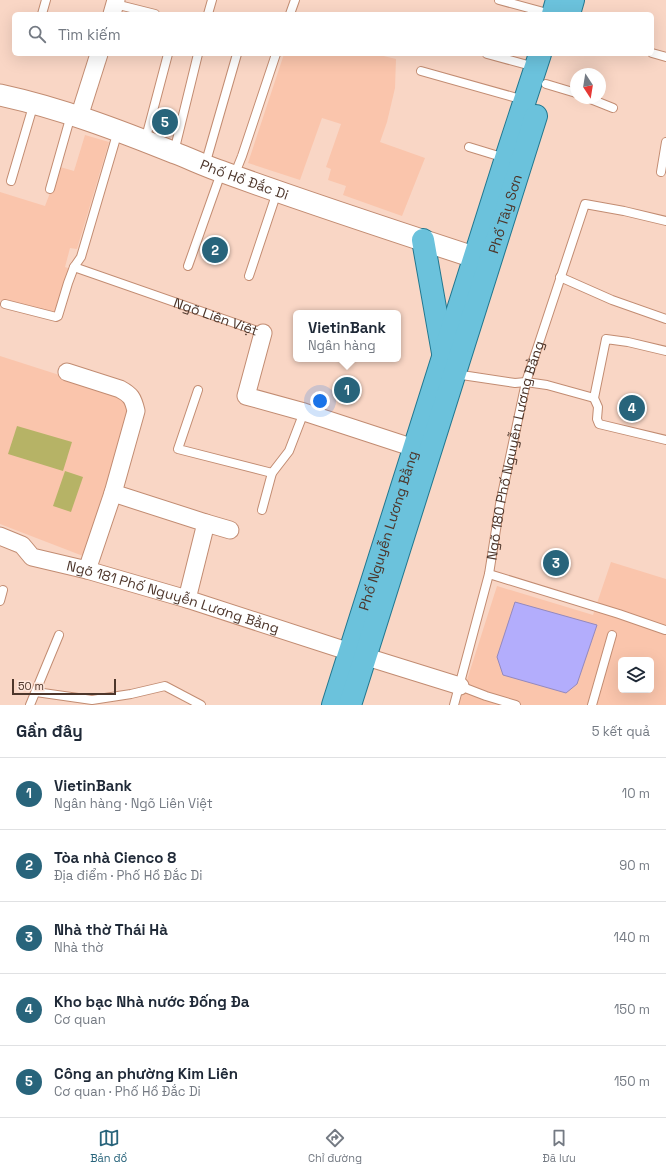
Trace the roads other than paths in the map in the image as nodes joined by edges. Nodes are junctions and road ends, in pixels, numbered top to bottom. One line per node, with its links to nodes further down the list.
1 (46, 0): 8 (lane)
2 (212, 0): 10 (lane)
3 (295, 0): 11 (lane)
4 (499, 0): 12 (lane)
5 (557, 0): 13 (main road)
6 (573, 0): 14 (main road)
7 (114, 6): 9 (lane)
8 (43, 12)
9 (145, 12)
10 (209, 12)
11 (291, 12)
12 (544, 12)
13 (553, 12)
14 (569, 12)
15 (654, 54): 23 (lane)
16 (98, 56): 32 (street)
17 (167, 56): 34 (lane)
18 (198, 56): 37 (lane)
19 (237, 56): 39 (lane)
20 (275, 56): 39 (lane)
21 (495, 56): 24 (lane)
22 (553, 56): 24 (main road, Phố Tây Sơn)
23 (666, 57)
24 (541, 68): 26 (lane); 28 (main road, Phố Tây Sơn); 46 (main road, Phố Tây Sơn)
25 (421, 71): 28 (lane)
26 (570, 89)
27 (0, 95): 29 (street, Phố Hồ Đắc Di)
28 (525, 100): 38 (main road, Phố Tây Sơn)
29 (34, 102): 32 (street, Phố Hồ Đắc Di); 41 (lane)
30 (603, 104): 31 (lane)
31 (613, 108)
32 (75, 116): 33 (street, Phố Hồ Đắc Di); 42 (lane)
33 (118, 131): 34 (street, Phố Hồ Đắc Di); 48 (lane)
34 (145, 142): 37 (street, Phố Hồ Đắc Di)
35 (666, 142): 40 (lane)
36 (470, 147): 38 (lane)
37 (174, 153): 39 (street, Phố Hồ Đắc Di)
38 (506, 158): 46 (main road, Phố Tây Sơn)
39 (220, 171): 43 (street, Phố Hồ Đắc Di); 47 (lane)
40 (661, 172)
41 (11, 181)
42 (50, 189)
43 (277, 192): 45 (street, Phố Hồ Đắc Di); 49 (lane)
44 (666, 221): 50 (lane, Ngõ 180 Phố Nguyễn Lương Bằng)
45 (423, 240): 46 (street, Phố Hồ Đắc Di); 55 (main road)
46 (482, 259): 55 (main road, Phố Tây Sơn)
47 (188, 266)
48 (74, 267): 51 (lane); 53 (lane, Ngõ Liên Việt)
49 (250, 276)
50 (560, 277): 52 (lane); 57 (lane, Ngõ 180 Phố Nguyễn Lương Bằng)
51 (5, 304)
52 (666, 319)
53 (263, 333): 60 (street, Ngõ Liên Việt)
54 (666, 351): 59 (lane)
55 (449, 365): 57 (lane); 62 (main road, Phố Nguyễn Lương Bằng); 77 (main road, Phố Nguyễn Lương Bằng)
56 (67, 372): 64 (street)
57 (526, 382): 59 (lane); 70 (lane, Ngõ 180 Phố Nguyễn Lương Bằng)
58 (198, 390): 63 (lane)
59 (594, 398): 61 (lane)
60 (304, 412): 62 (street, Ngõ Liên Việt); 63 (lane)
61 (666, 440)
62 (414, 448): 77 (main road, Phố Nguyễn Lương Bằng)
63 (272, 473): 65 (lane)
64 (113, 493): 66 (street); 69 (street)
65 (262, 510)
66 (206, 523): 67 (street); 72 (street)
67 (230, 530)
68 (0, 536): 69 (street, Ngõ 181 Phố Nguyễn Lương Bằng)
69 (87, 570): 72 (street, Ngõ 181 Phố Nguyễn Lương Bằng)
70 (489, 574): 74 (lane); 78 (lane, Ngõ 180 Phố Nguyễn Lương Bằng)
71 (3, 590): 73 (lane)
72 (187, 599): 77 (street, Ngõ 181 Phố Nguyễn Lương Bằng)
73 (0, 601)
74 (665, 630)
75 (612, 635): 86 (lane)
76 (59, 636): 79 (lane)
77 (357, 654): 78 (street); 82 (main road, Phố Nguyễn Lương Bằng); 83 (main road, Phố Nguyễn Lương Bằng)
78 (460, 686): 84 (lane, Ngõ 180 Phố Nguyễn Lương Bằng); 85 (lane)
79 (36, 692): 80 (lane); 81 (lane)
80 (30, 705)
81 (201, 705)
82 (333, 705)
83 (350, 705)
84 (454, 705)
85 (516, 705)
86 (592, 705)

